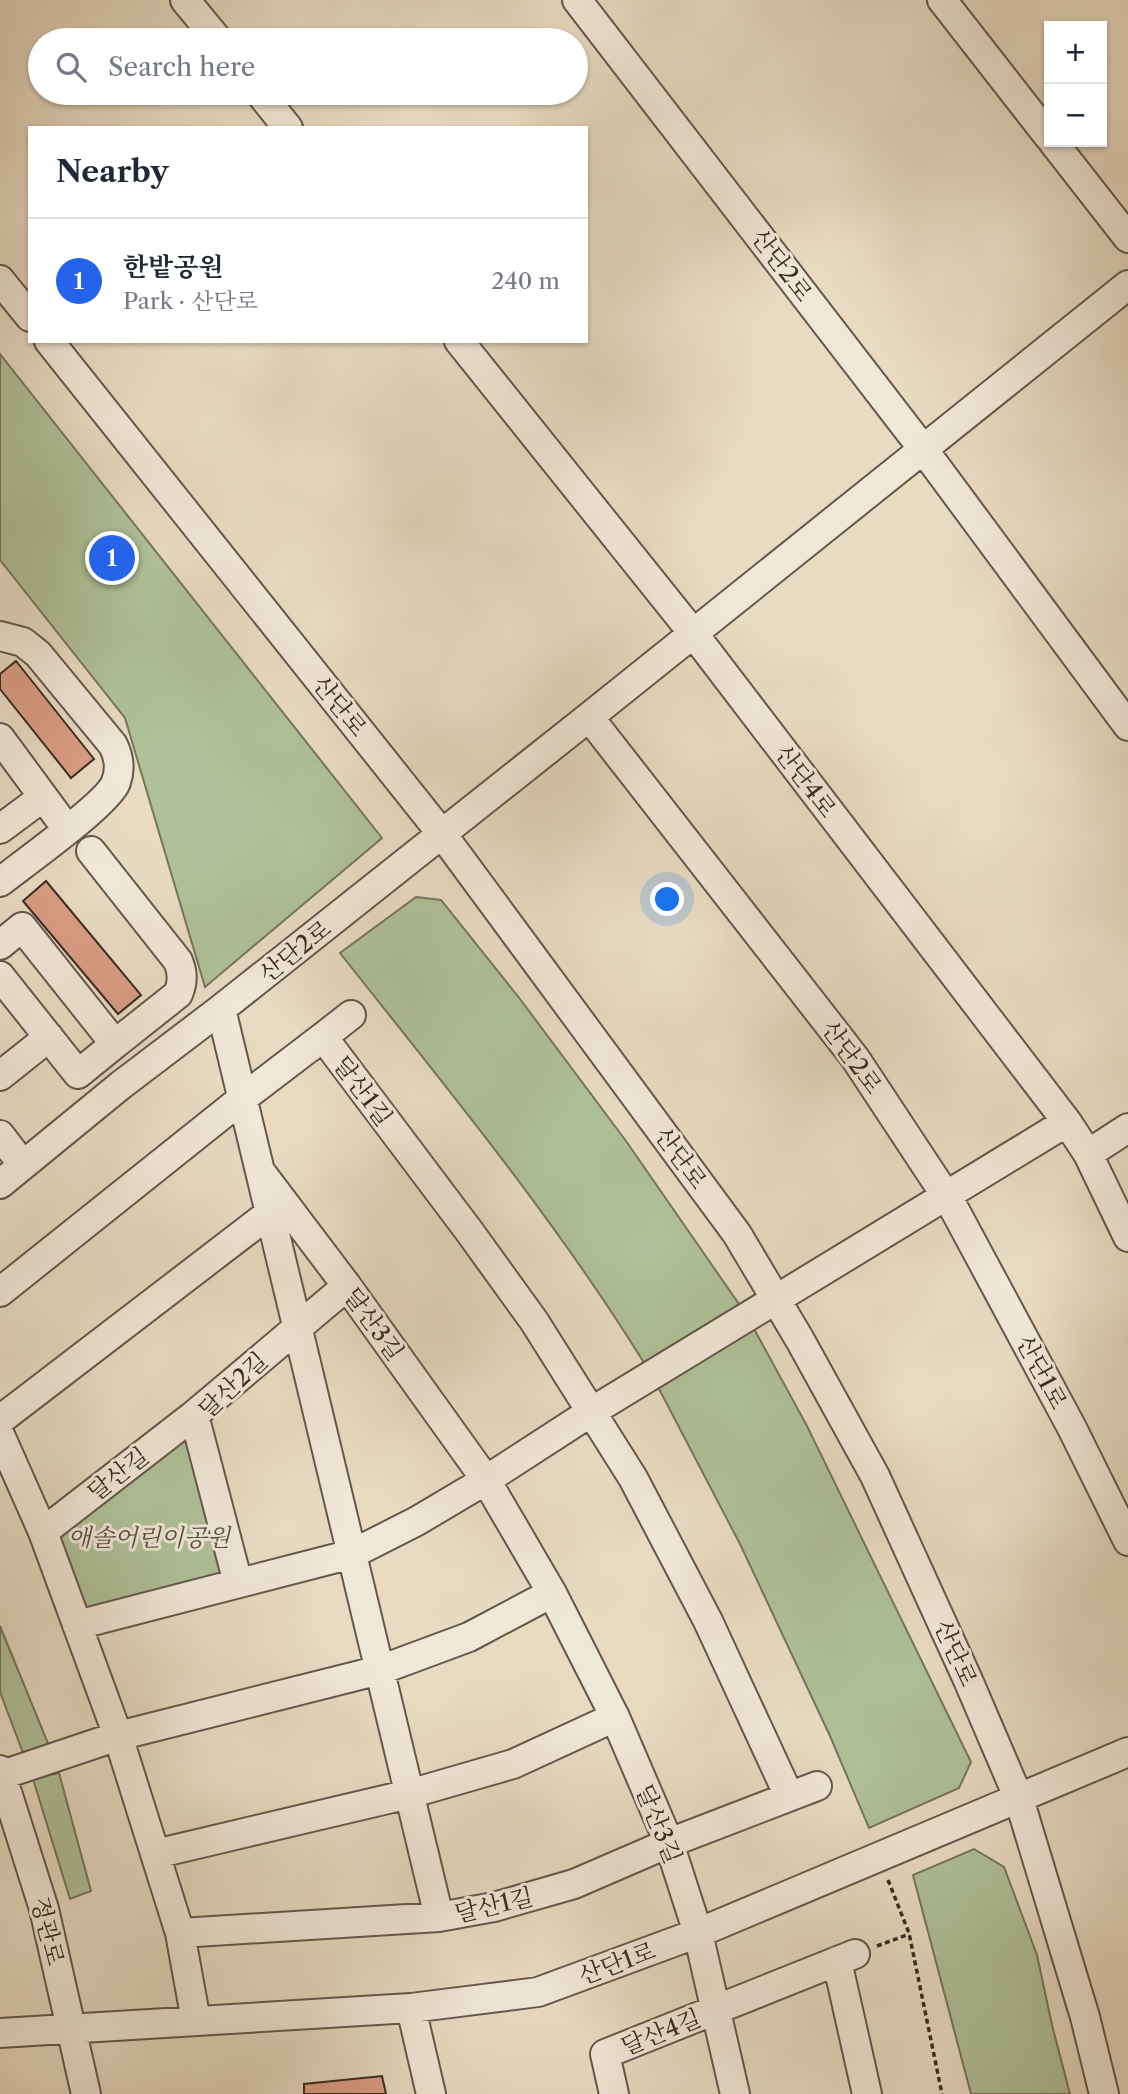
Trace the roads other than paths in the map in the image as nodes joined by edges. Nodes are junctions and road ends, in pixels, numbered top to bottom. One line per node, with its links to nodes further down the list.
1 (186, 0): 4 (street)
2 (577, 0): 15 (street, 산단2로)
3 (942, 0): 7 (street)
4 (208, 28)
5 (270, 105): 6 (street)
6 (286, 126)
7 (1044, 131)
8 (1057, 147): 9 (street)
9 (1123, 223)
10 (0, 280): 12 (street)
11 (1128, 285): 15 (street, 산단2로)
12 (28, 315)
13 (51, 343): 24 (street, 산단로)
14 (461, 343): 16 (street, 산단4로)
15 (923, 449): 16 (street, 산단2로); 19 (street, 산단2로)
16 (693, 633): 18 (street, 산단2로); 36 (street, 산단4로)
17 (0, 636): 23 (street)
18 (589, 717): 24 (street, 산단2로); 43 (street, 산단2로)
19 (1128, 726)
20 (0, 738): 21 (street)
21 (43, 797): 22 (street); 23 (street)
22 (0, 829)
23 (67, 829): 26 (street)
24 (442, 834): 29 (street, 산단2로); 48 (street, 산단로)
25 (91, 851): 32 (street)
26 (0, 882)
27 (0, 945): 32 (street)
28 (0, 976): 31 (street)
29 (221, 1009): 35 (street, 달산2길); 40 (street, 산단2로)
30 (351, 1014): 33 (street)
31 (49, 1037): 32 (street); 34 (street)
32 (116, 1044)
33 (307, 1050): 35 (street, 달산1길); 50 (street, 달산1길)
34 (0, 1076)
35 (243, 1098): 41 (street, 달산2길); 47 (street, 달산1길)
36 (1067, 1122): 39 (street, 산단4로); 48 (street)
37 (1128, 1128): 39 (street)
38 (0, 1135): 40 (street)
39 (1088, 1154): 45 (street, 산단4로)
40 (23, 1165): 42 (street, 산단2로)
41 (260, 1171): 44 (street, 달산2길); 46 (street, 달산3길)
42 (0, 1184)
43 (952, 1205): 55 (street, 산단1로)
44 (270, 1213): 49 (street, 달산2길); 52 (street)
45 (1128, 1237)
46 (347, 1286): 49 (street); 53 (street, 달산3길)
47 (0, 1292)
48 (776, 1300): 50 (street); 68 (street, 산단로)
49 (297, 1327): 51 (street, 달산2길); 56 (street, 달산2길)
50 (591, 1412): 53 (street); 67 (street, 달산1길)
51 (194, 1415): 54 (street, 달산길); 57 (street, 달산2길)
52 (0, 1434): 54 (street)
53 (486, 1480): 56 (street); 58 (street, 달산3길)
54 (43, 1532): 59 (street)
55 (1128, 1541)
56 (352, 1554): 57 (street); 60 (street, 달산2길)
57 (238, 1583): 59 (street)
58 (552, 1593): 60 (street); 61 (street, 달산3길)
59 (78, 1625): 62 (street)
60 (380, 1670): 62 (street); 66 (street, 달산2길)
61 (615, 1717): 66 (street); 69 (street, 달산3길)
62 (118, 1736): 64 (street); 70 (street)
63 (1128, 1752): 68 (street, 산단1로)
64 (1, 1773): 77 (street, 정관로)
65 (817, 1786): 67 (street, 달산1길)
66 (409, 1794): 70 (street); 71 (street, 달산2길)
67 (789, 1796): 69 (street, 달산1길)
68 (1018, 1799): 73 (street, 산단1로); 84 (street, 산단로)
69 (669, 1843): 71 (street, 달산1길); 73 (street, 달산3길)
70 (155, 1854): 72 (street)
71 (439, 1917): 72 (street, 달산1길)
72 (180, 1933): 76 (street)
73 (698, 1933): 74 (street, 산단1로); 75 (street, 달산3길)
74 (411, 2008): 76 (street, 산단1로); 80 (street)
75 (715, 2010): 81 (street, 달산4길); 82 (street, 달산4길); 83 (street, 달산4길)
76 (196, 2021): 77 (street, 산단1로)
77 (71, 2028): 78 (street, 산단1로); 79 (street, 정관로)
78 (0, 2033)
79 (86, 2094)
80 (431, 2094)
81 (614, 2094)
82 (735, 2094)
83 (867, 2094)
84 (1104, 2094)

